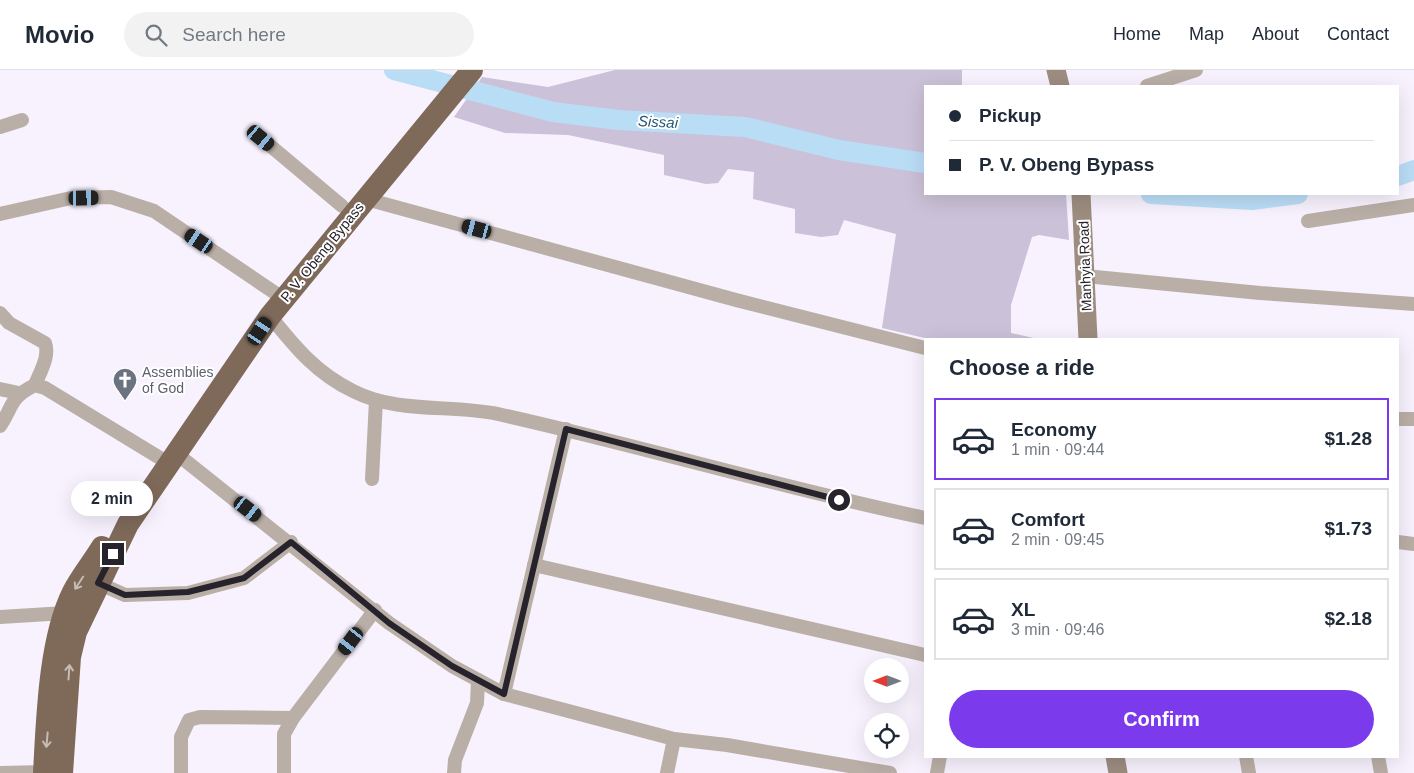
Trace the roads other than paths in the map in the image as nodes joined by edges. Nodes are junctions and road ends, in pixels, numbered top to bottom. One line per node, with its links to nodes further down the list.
1 (1056, 70): 4 (main road)
2 (1196, 70): 5 (street)
3 (455, 81): 10 (highway, P. V. Obeng Bypass); 12 (highway, P. V. Obeng Bypass)
4 (1060, 85)
5 (1150, 85)
6 (22, 120): 7 (street)
7 (0, 126)
8 (261, 138): 12 (street)
9 (1081, 195): 15 (main road, Manhyia Road)
10 (366, 199): 16 (highway, P. V. Obeng Bypass); 20 (street)
11 (1414, 205): 14 (street)
12 (342, 206): 16 (highway, P. V. Obeng Bypass)
13 (0, 214): 16 (street)
14 (1308, 222)
15 (1085, 276): 17 (street); 19 (main road, Manhyia Road)
16 (276, 302): 24 (street); 29 (highway, P. V. Obeng Bypass)
17 (1414, 304)
18 (0, 313): 21 (street)
19 (1088, 338)
20 (924, 348)
21 (35, 385): 23 (street); 29 (street)
22 (0, 390): 23 (street)
23 (19, 393): 27 (street)
24 (376, 400): 28 (street); 30 (street)
25 (1399, 419): 26 (street)
26 (1414, 419)
27 (0, 426)
28 (566, 429): 31 (street); 35 (street)
29 (168, 456): 32 (street); 36 (highway, P. V. Obeng Bypass); 38 (highway, P. V. Obeng Bypass, one-way to 38)
30 (372, 479)
31 (924, 518)
32 (291, 542): 36 (street); 37 (street)
33 (1399, 542): 34 (street)
34 (1414, 544)
35 (534, 565): 40 (street); 42 (street)
36 (98, 583): 50 (highway, P. V. Obeng Bypass, one-way to 36)
37 (375, 610): 41 (street); 43 (street)
38 (65, 613): 39 (street); 50 (highway, P. V. Obeng Bypass, one-way to 50)
39 (0, 617)
40 (924, 655)
41 (478, 680): 42 (street); 53 (street)
42 (504, 694): 44 (street)
43 (293, 718): 51 (street); 52 (street)
44 (674, 739): 54 (street); 55 (street)
45 (940, 758): 56 (street)
46 (1115, 758): 57 (main road)
47 (1246, 758): 58 (street)
48 (1378, 758): 59 (street)
49 (0, 773): 50 (street)
50 (50, 773)
51 (181, 773)
52 (284, 773)
53 (454, 773)
54 (667, 773)
55 (890, 773)
56 (937, 773)
57 (1118, 773)
58 (1249, 773)
59 (1381, 773)

